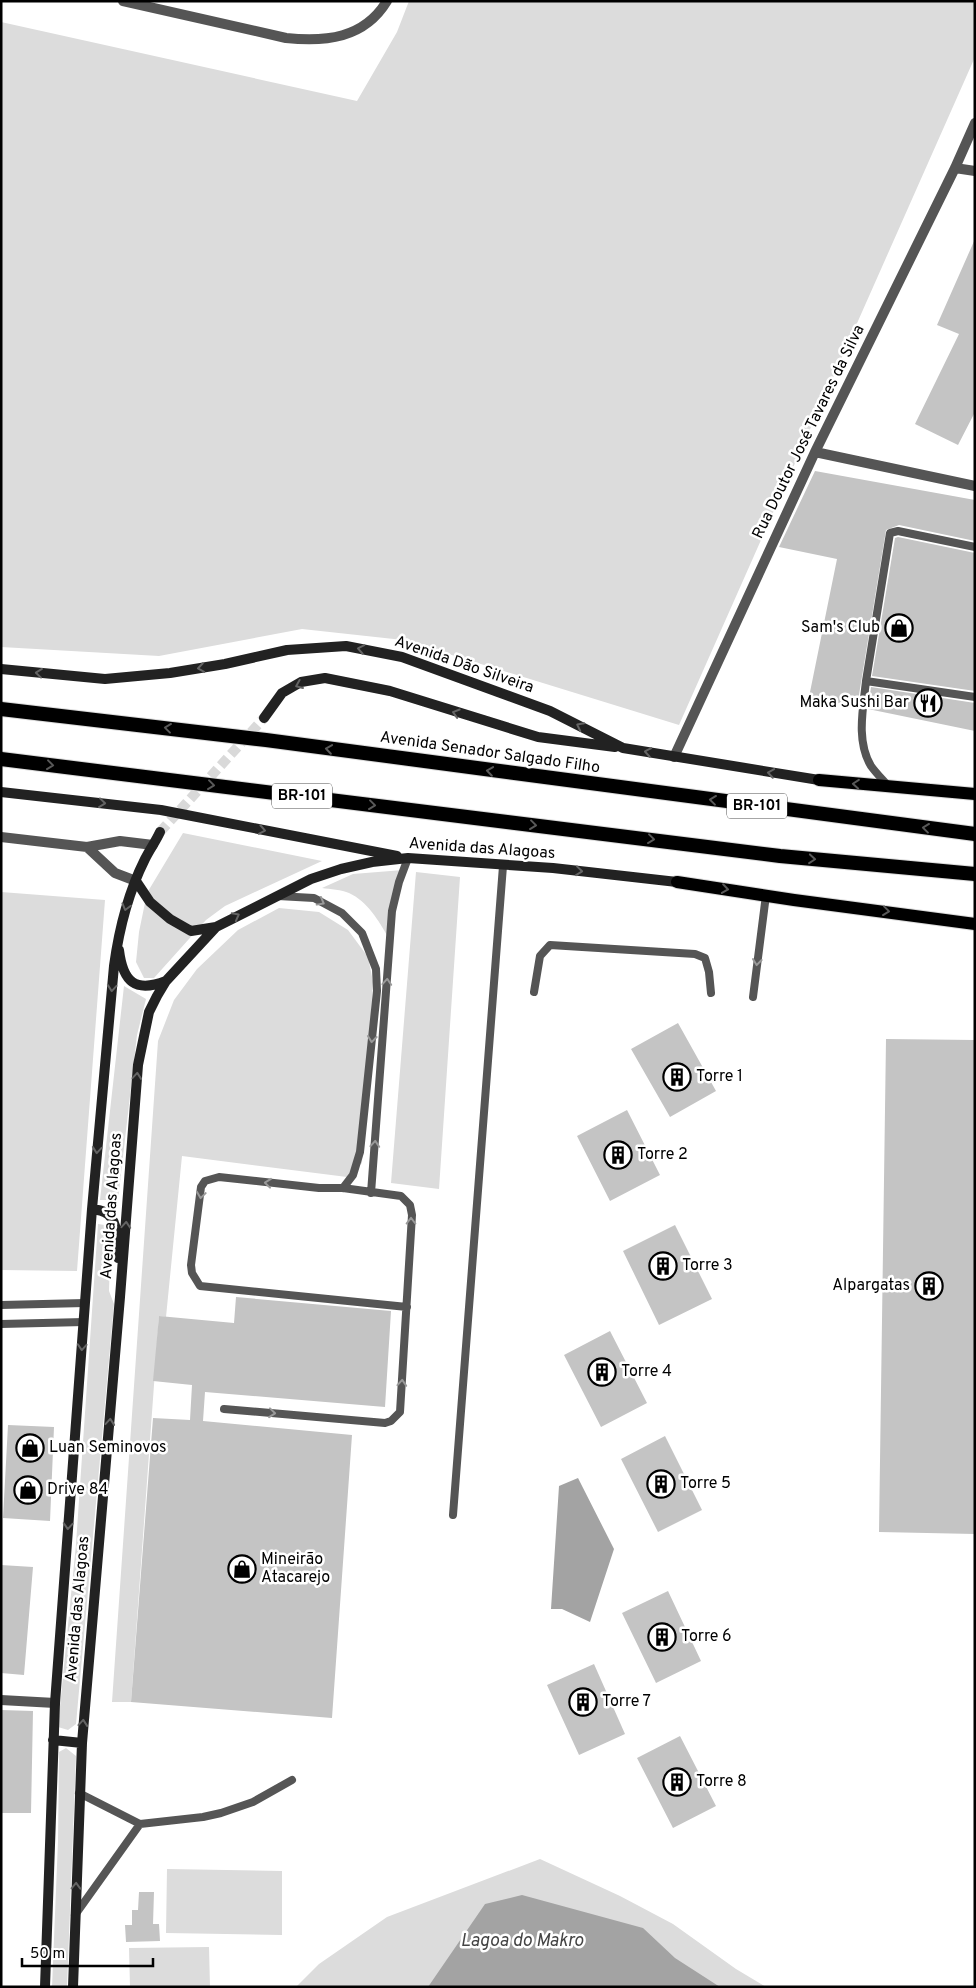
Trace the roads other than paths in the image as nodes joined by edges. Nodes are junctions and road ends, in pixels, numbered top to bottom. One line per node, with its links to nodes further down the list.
1 (123, 1): 2 (street)
2 (387, 1)
3 (975, 123): 4 (street, Rua Doutor José Tavares da Silva)
4 (955, 168): 5 (street); 6 (street, Rua Doutor José Tavares da Silva)
5 (975, 172)
6 (815, 452): 7 (street); 15 (street, Rua Doutor José Tavares da Silva)
7 (975, 486)
8 (975, 547): 10 (lane)
9 (1, 669): 14 (main road, Avenida Dão Silveira, one-way to 9)
10 (866, 681): 11 (lane); 18 (lane)
11 (975, 697)
12 (1, 709): 22 (highway, Avenida Senador Salgado Filho / BR-101, one-way to 12)
13 (264, 718): 14 (main road, one-way to 13)
14 (623, 748): 15 (main road, Avenida Dão Silveira, one-way to 14)
15 (674, 757): 17 (main road, Avenida Dão Silveira, one-way to 15)
16 (1, 760): 28 (highway, BR-101, one-way to 28)
17 (819, 780): 18 (main road, one-way to 17)
18 (889, 787): 20 (main road)
19 (1, 792): 26 (main road, one-way to 26)
20 (975, 794)
21 (160, 832): 24 (main road, Avenida das Alagoas)
22 (975, 834)
23 (1, 836): 25 (street)
24 (153, 845): 25 (street); 29 (main road, Avenida das Alagoas)
25 (87, 847): 29 (street)
26 (408, 858): 27 (main road, Avenida das Alagoas); 32 (main road, Avenida das Alagoas); 41 (lane, one-way to 26)
27 (503, 866): 30 (main road, Avenida das Alagoas, one-way to 30); 50 (lane)
28 (975, 874)
29 (136, 881): 34 (main road); 35 (main road, Avenida das Alagoas, one-way to 35)
30 (677, 882): 31 (main road, one-way to 31)
31 (766, 895): 33 (main road, one-way to 33); 39 (lane, one-way to 39)
32 (274, 896): 34 (main road, Avenida das Alagoas, one-way to 32); 40 (lane, one-way to 40)
33 (975, 924)
34 (216, 927): 36 (main road, Avenida das Alagoas)
35 (117, 940): 36 (main road); 42 (main road, Avenida das Alagoas, one-way to 42)
36 (166, 981): 43 (main road, Avenida das Alagoas, one-way to 36)
37 (534, 992): 38 (lane)
38 (711, 993)
39 (753, 997)
40 (343, 1188): 41 (lane); 46 (lane, one-way to 46)
41 (371, 1192): 46 (lane, one-way to 41)
42 (92, 1209): 43 (main road); 44 (main road, Avenida das Alagoas)
43 (120, 1297): 54 (main road, Avenida das Alagoas, one-way to 43)
44 (85, 1303): 45 (lane); 47 (main road, Avenida das Alagoas)
45 (1, 1305)
46 (407, 1307): 49 (lane, one-way to 46)
47 (84, 1322): 48 (lane); 52 (main road, Avenida das Alagoas, one-way to 52)
48 (1, 1324)
49 (224, 1409)
50 (453, 1515)
51 (1, 1700): 52 (street)
52 (55, 1702): 53 (main road, Avenida das Alagoas)
53 (53, 1740): 54 (main road); 59 (main road, Avenida das Alagoas)
54 (82, 1743): 56 (main road, Avenida das Alagoas)
55 (292, 1780): 57 (lane)
56 (79, 1793): 57 (lane); 58 (main road, Avenida das Alagoas, one-way to 56)
57 (140, 1824): 58 (lane)
58 (75, 1915): 60 (main road, Avenida das Alagoas)
59 (45, 1987)
60 (73, 1987)

